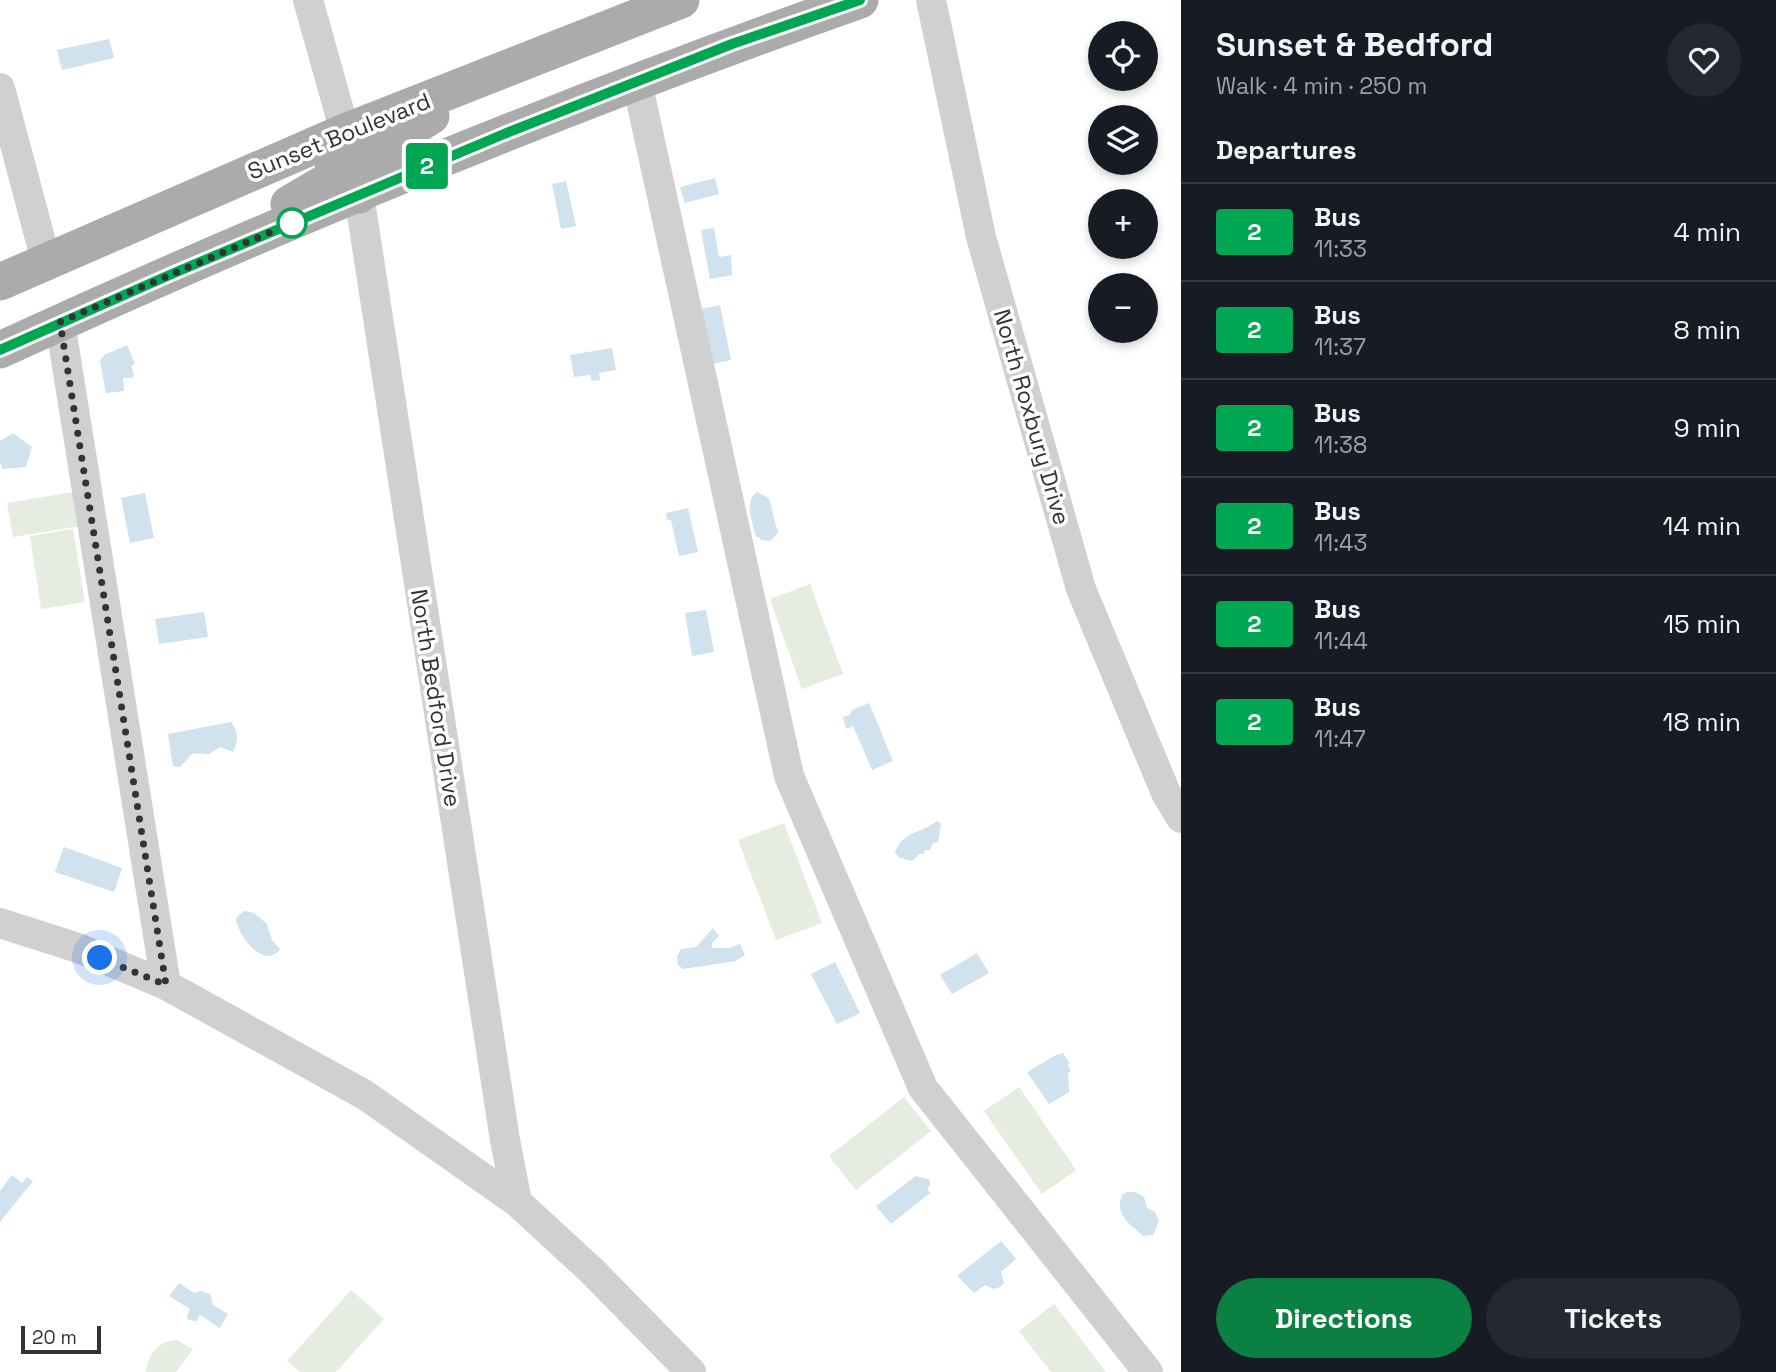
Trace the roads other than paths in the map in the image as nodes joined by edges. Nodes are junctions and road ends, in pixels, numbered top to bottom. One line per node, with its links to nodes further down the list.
1 (309, 0): 11 (street)
2 (681, 0): 6 (main road, Sunset Boulevard)
3 (821, 0): 7 (main road)
4 (860, 0): 7 (main road)
5 (931, 0): 18 (street, North Roxbury Drive)
6 (620, 11): 8 (main road, Sunset Boulevard)
7 (732, 44): 9 (main road)
8 (509, 67): 11 (main road, Sunset Boulevard); 12 (main road)
9 (637, 82): 12 (main road); 23 (street)
10 (0, 88): 13 (street)
11 (345, 132): 13 (main road, Sunset Boulevard); 14 (main road)
12 (359, 194): 14 (main road); 21 (street, North Bedford Drive)
13 (46, 261): 15 (main road, Sunset Boulevard)
14 (174, 273): 16 (main road)
15 (0, 282)
16 (60, 322): 17 (main road); 20 (street)
17 (0, 350)
18 (1181, 818)
19 (0, 923): 20 (street)
20 (166, 985): 21 (street)
21 (517, 1202): 22 (street)
22 (691, 1372)
23 (1148, 1372)

